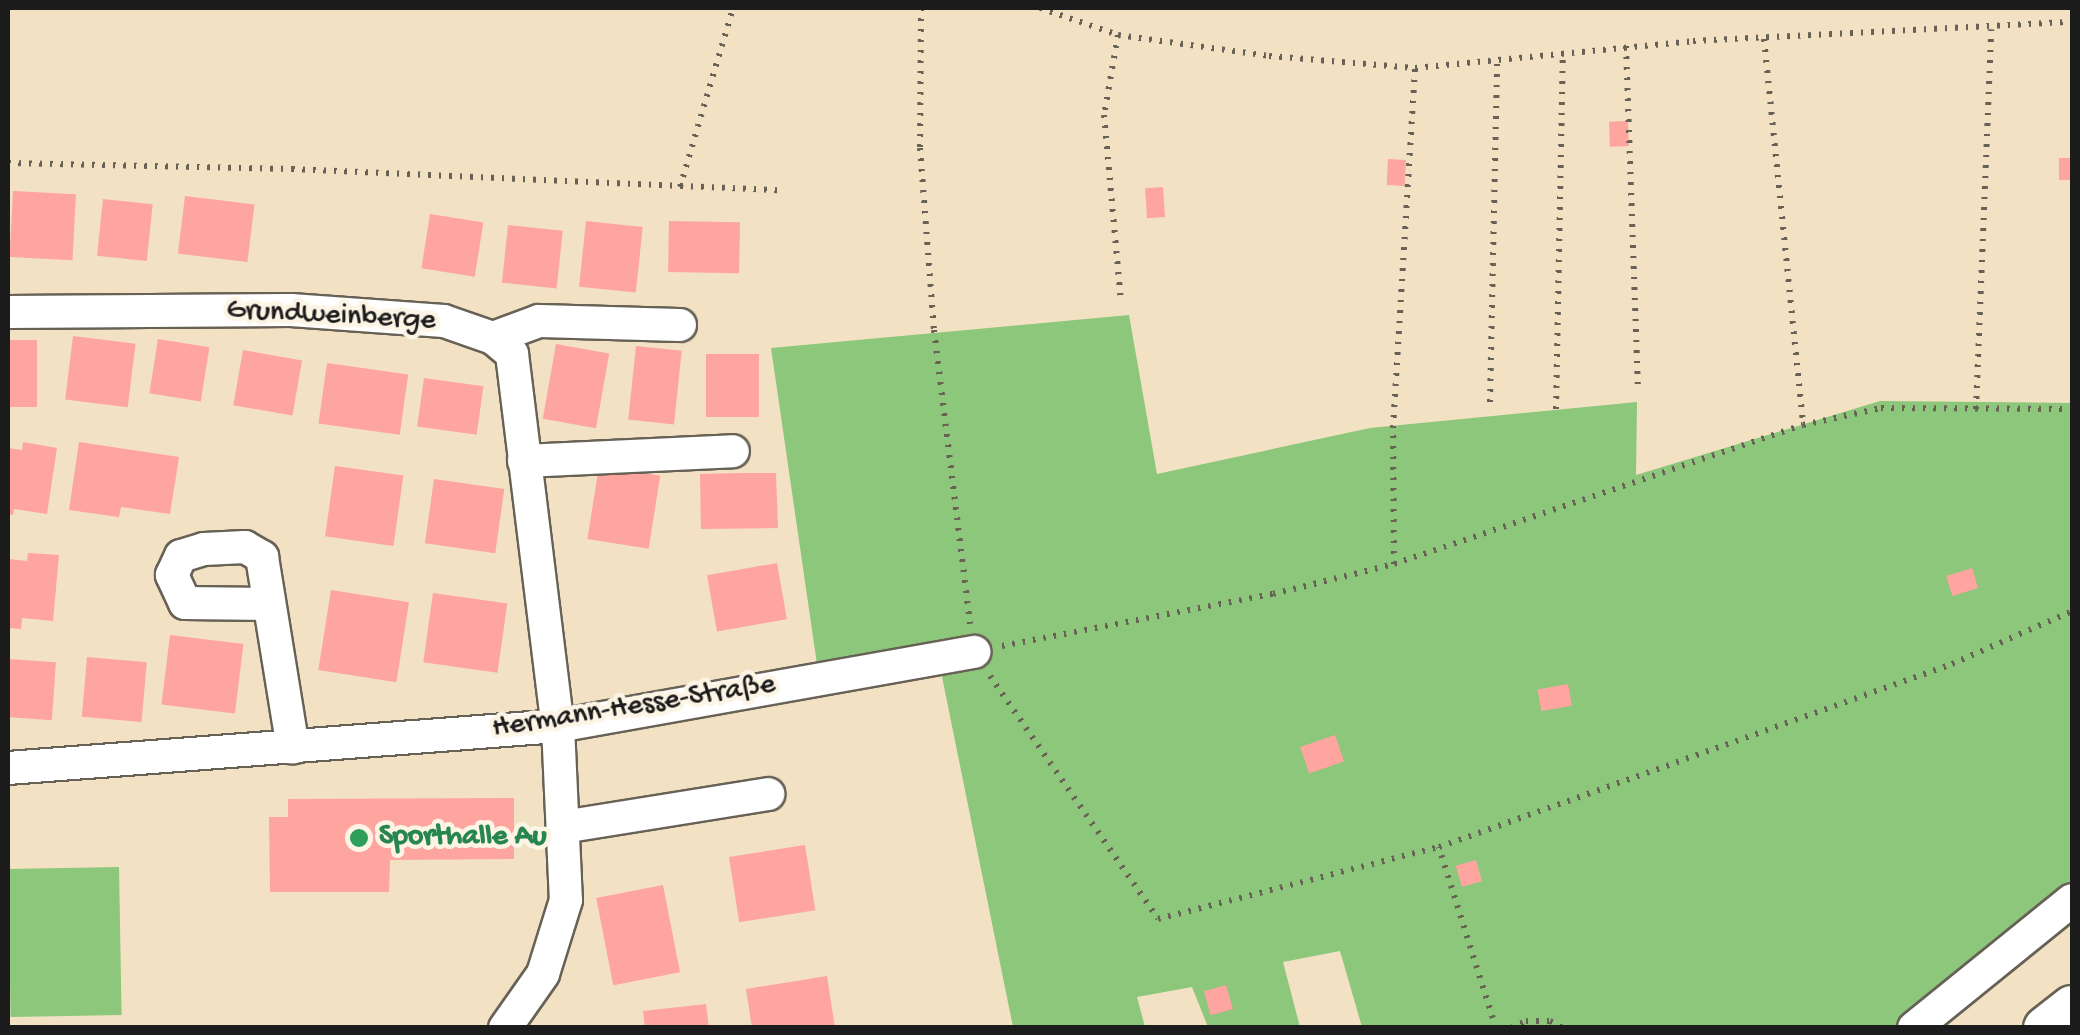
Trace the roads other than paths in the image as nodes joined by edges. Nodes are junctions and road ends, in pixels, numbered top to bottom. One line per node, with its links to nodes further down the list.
1 (8, 312): 3 (street, Grundweinberge)
2 (680, 325): 3 (street)
3 (492, 338): 5 (street)
4 (733, 452): 5 (street)
5 (524, 462): 8 (street)
6 (268, 604): 9 (street)
7 (974, 652): 8 (street, Hermann-Hesse-Straße)
8 (558, 726): 9 (street, Hermann-Hesse-Straße); 12 (street)
9 (293, 748): 10 (street, Hermann-Hesse-Straße)
10 (8, 768)
11 (768, 794): 12 (street)
12 (563, 828): 15 (street)
13 (2072, 900): 16 (street)
14 (2072, 1007): 17 (main road)
15 (505, 1028)
16 (1914, 1028)
17 (2044, 1028)

